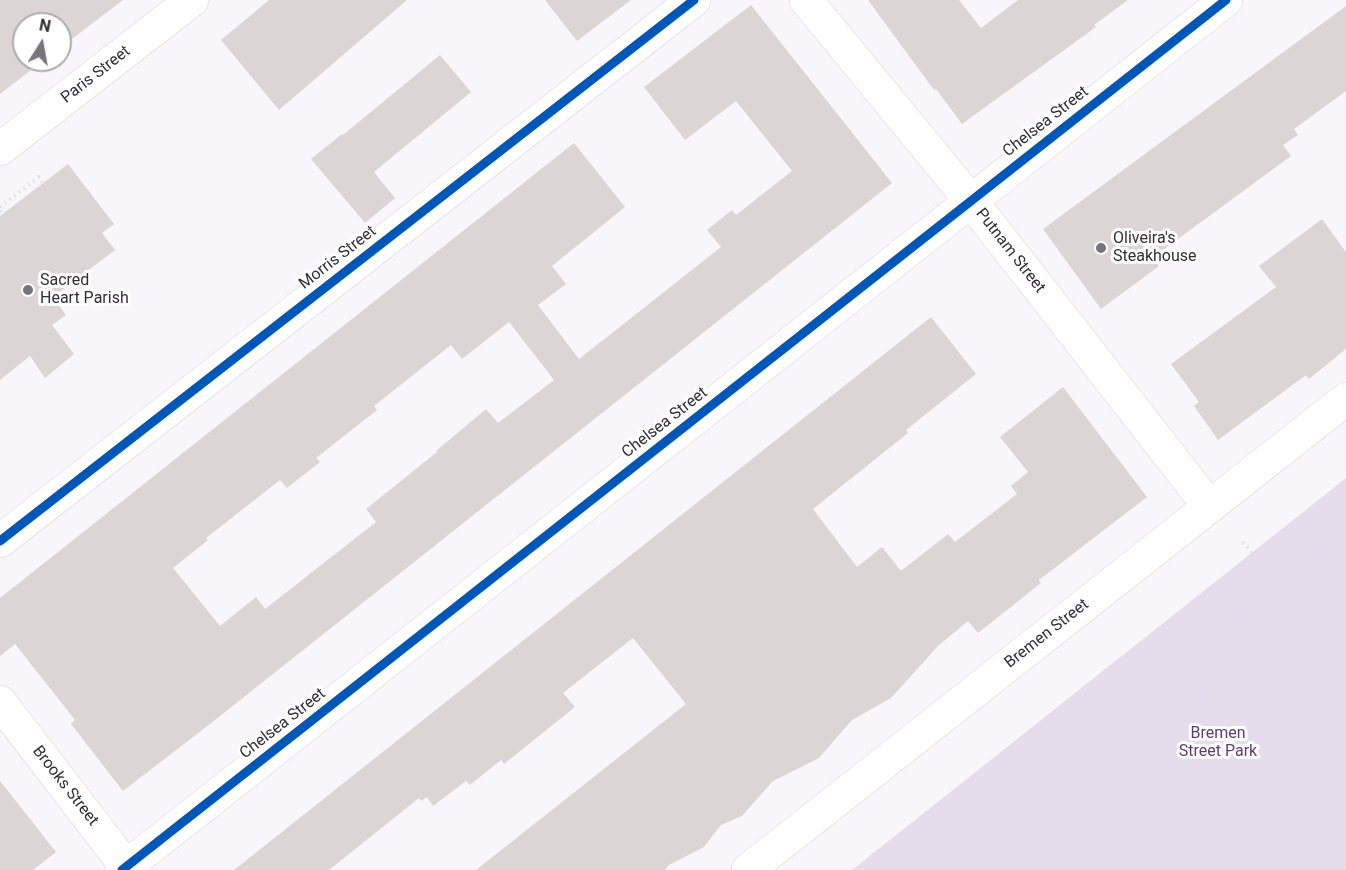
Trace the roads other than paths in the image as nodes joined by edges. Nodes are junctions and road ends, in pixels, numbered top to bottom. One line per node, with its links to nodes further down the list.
1 (192, 0): 5 (main road, Paris Street)
2 (694, 0): 9 (main road, Morris Street)
3 (806, 0): 6 (main road, Putnam Street)
4 (1226, 0): 6 (main road, Chelsea Street)
5 (0, 149)
6 (971, 201): 8 (main road, Putnam Street); 11 (main road, Chelsea Street)
7 (1346, 399): 8 (main road, Bremen Street)
8 (1209, 507): 12 (main road, Bremen Street)
9 (0, 541)
10 (0, 702): 11 (main road, Brooks Street)
11 (126, 869)
12 (748, 870)

